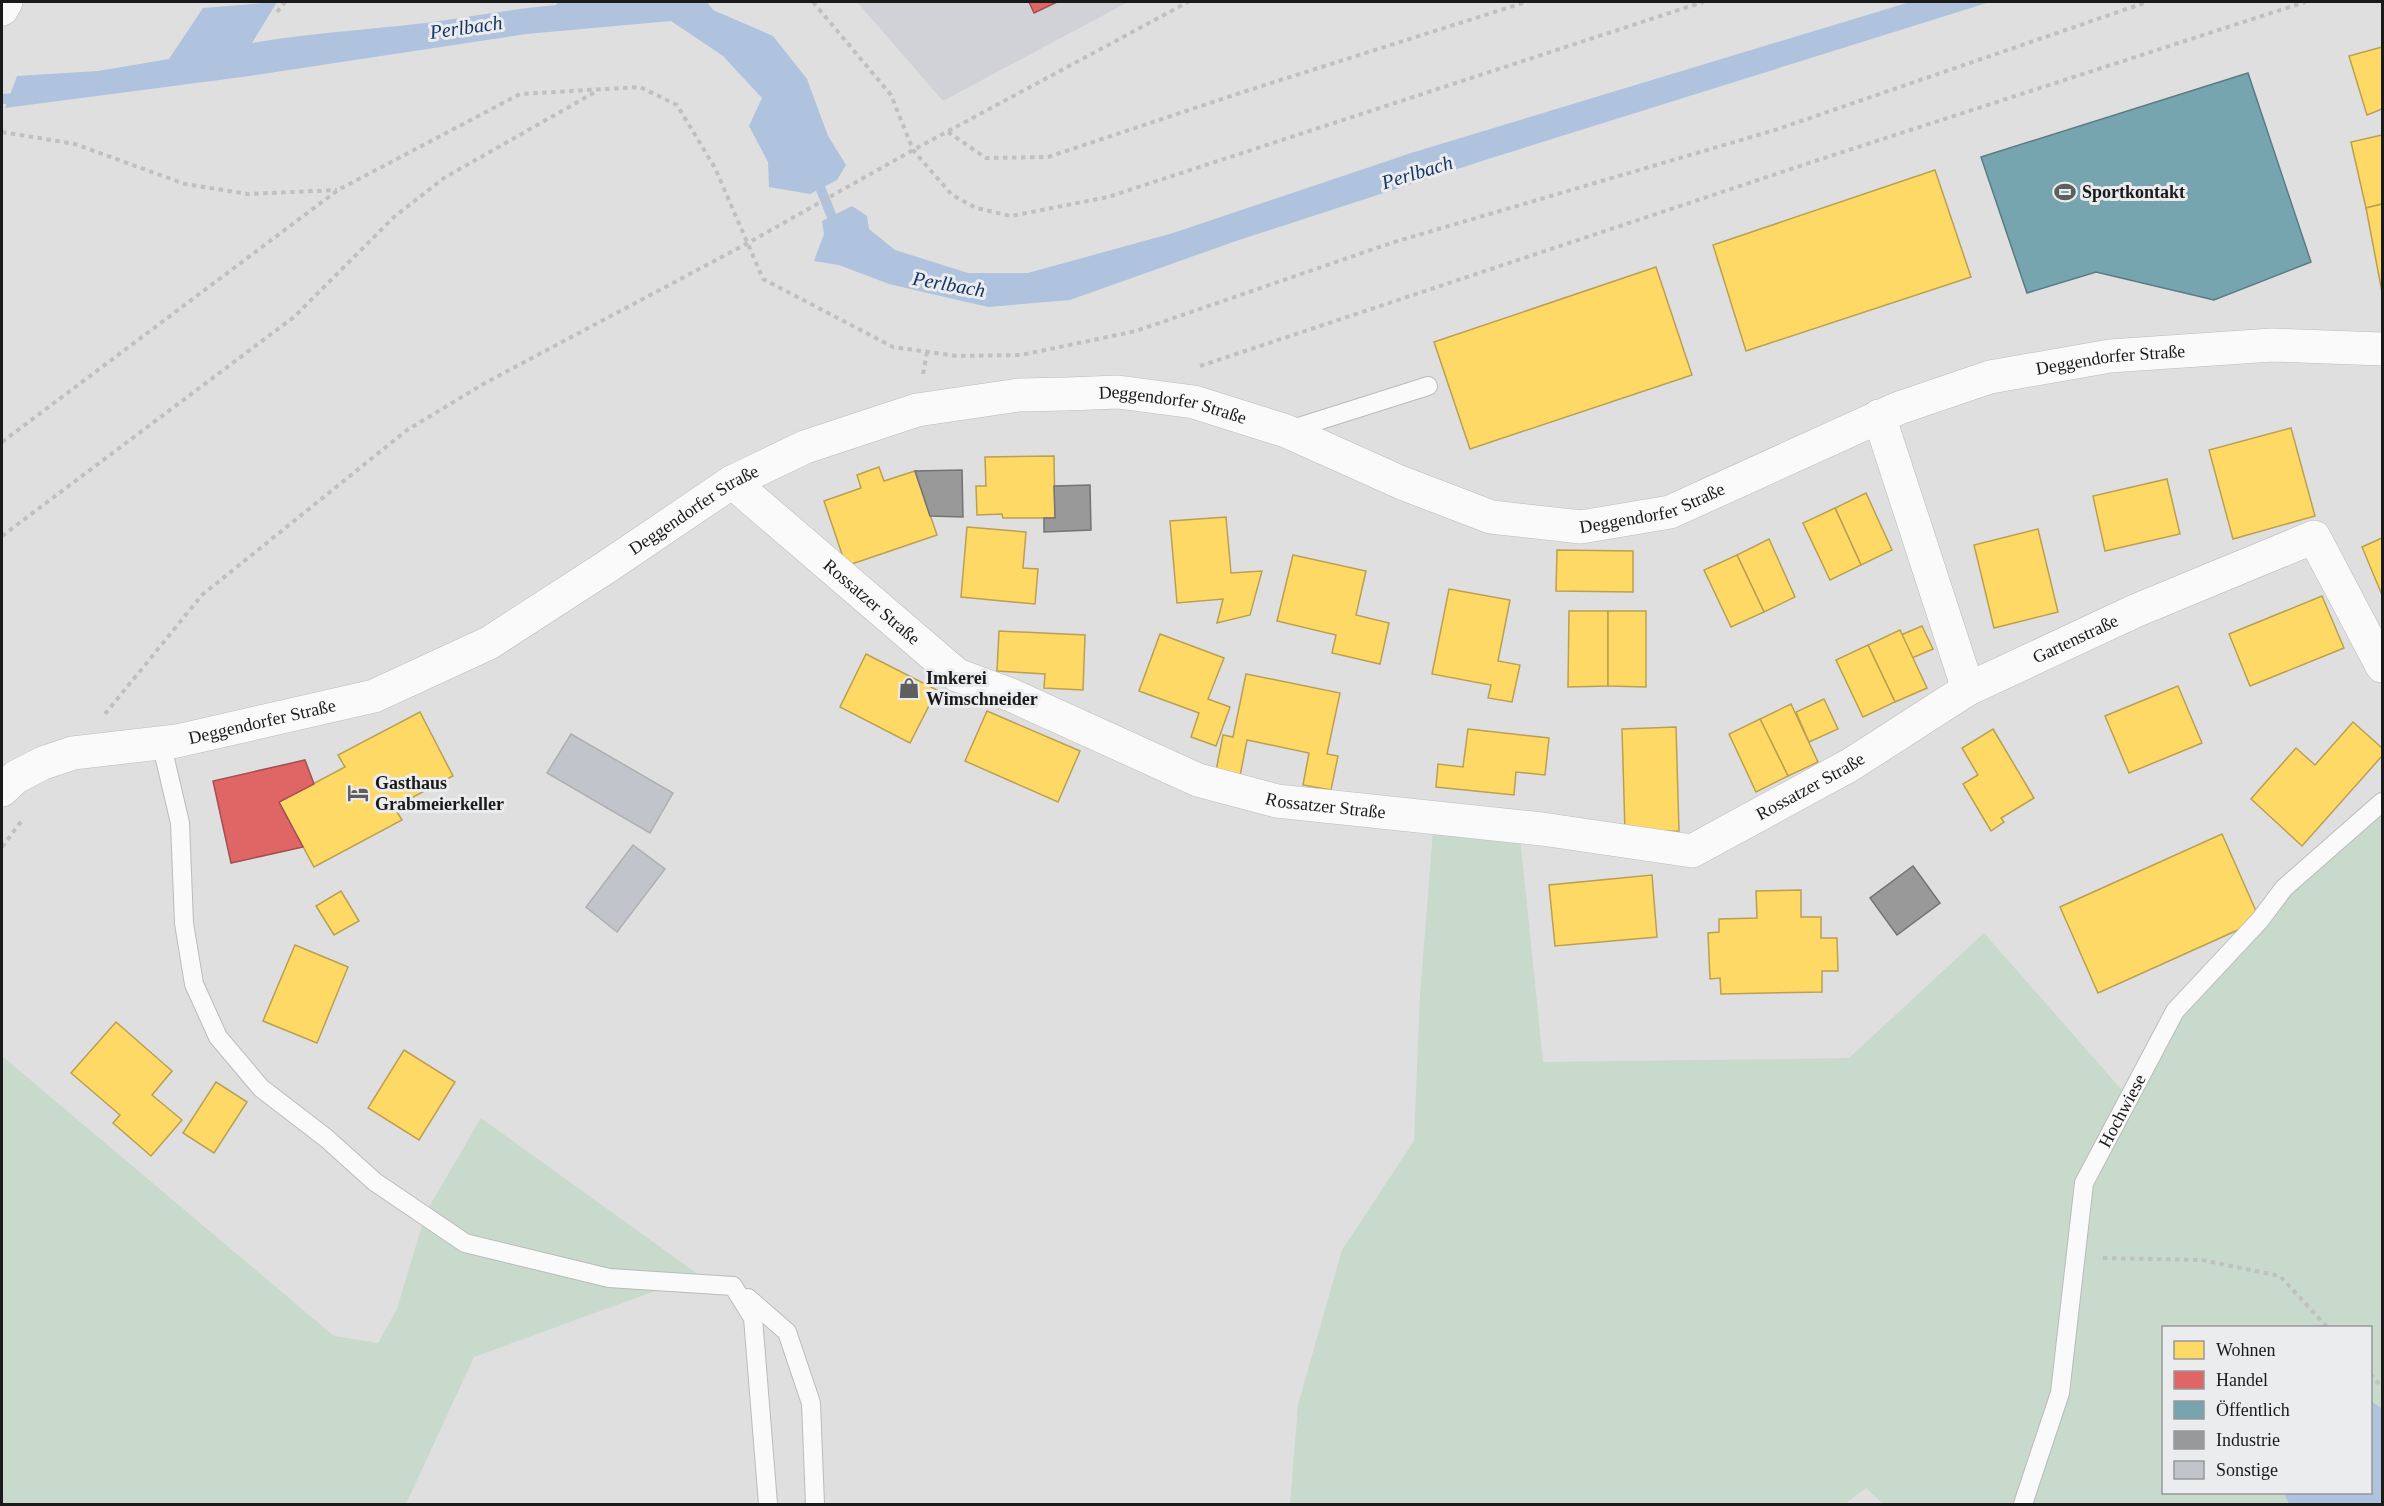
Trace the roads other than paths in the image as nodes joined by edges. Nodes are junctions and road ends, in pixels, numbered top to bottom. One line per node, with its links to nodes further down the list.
1 (6, 2): 2 (street)
2 (2, 9)
3 (2382, 349): 5 (street, Deggendorfer Straße)
4 (1428, 386): 6 (lane)
5 (1879, 416): 6 (street, Deggendorfer Straße); 9 (street)
6 (1286, 431): 7 (street, Deggendorfer Straße)
7 (732, 482): 9 (street, Rossatzer Straße); 10 (street, Deggendorfer Straße)
8 (2382, 666): 9 (street, Gartenstraße)
9 (1968, 690)
10 (161, 742): 11 (street, Deggendorfer Straße); 13 (lane)
11 (2, 790)
12 (2382, 802): 16 (lane, Hochwiese)
13 (733, 1286): 14 (lane); 15 (lane)
14 (768, 1504)
15 (815, 1504)
16 (2023, 1504)

